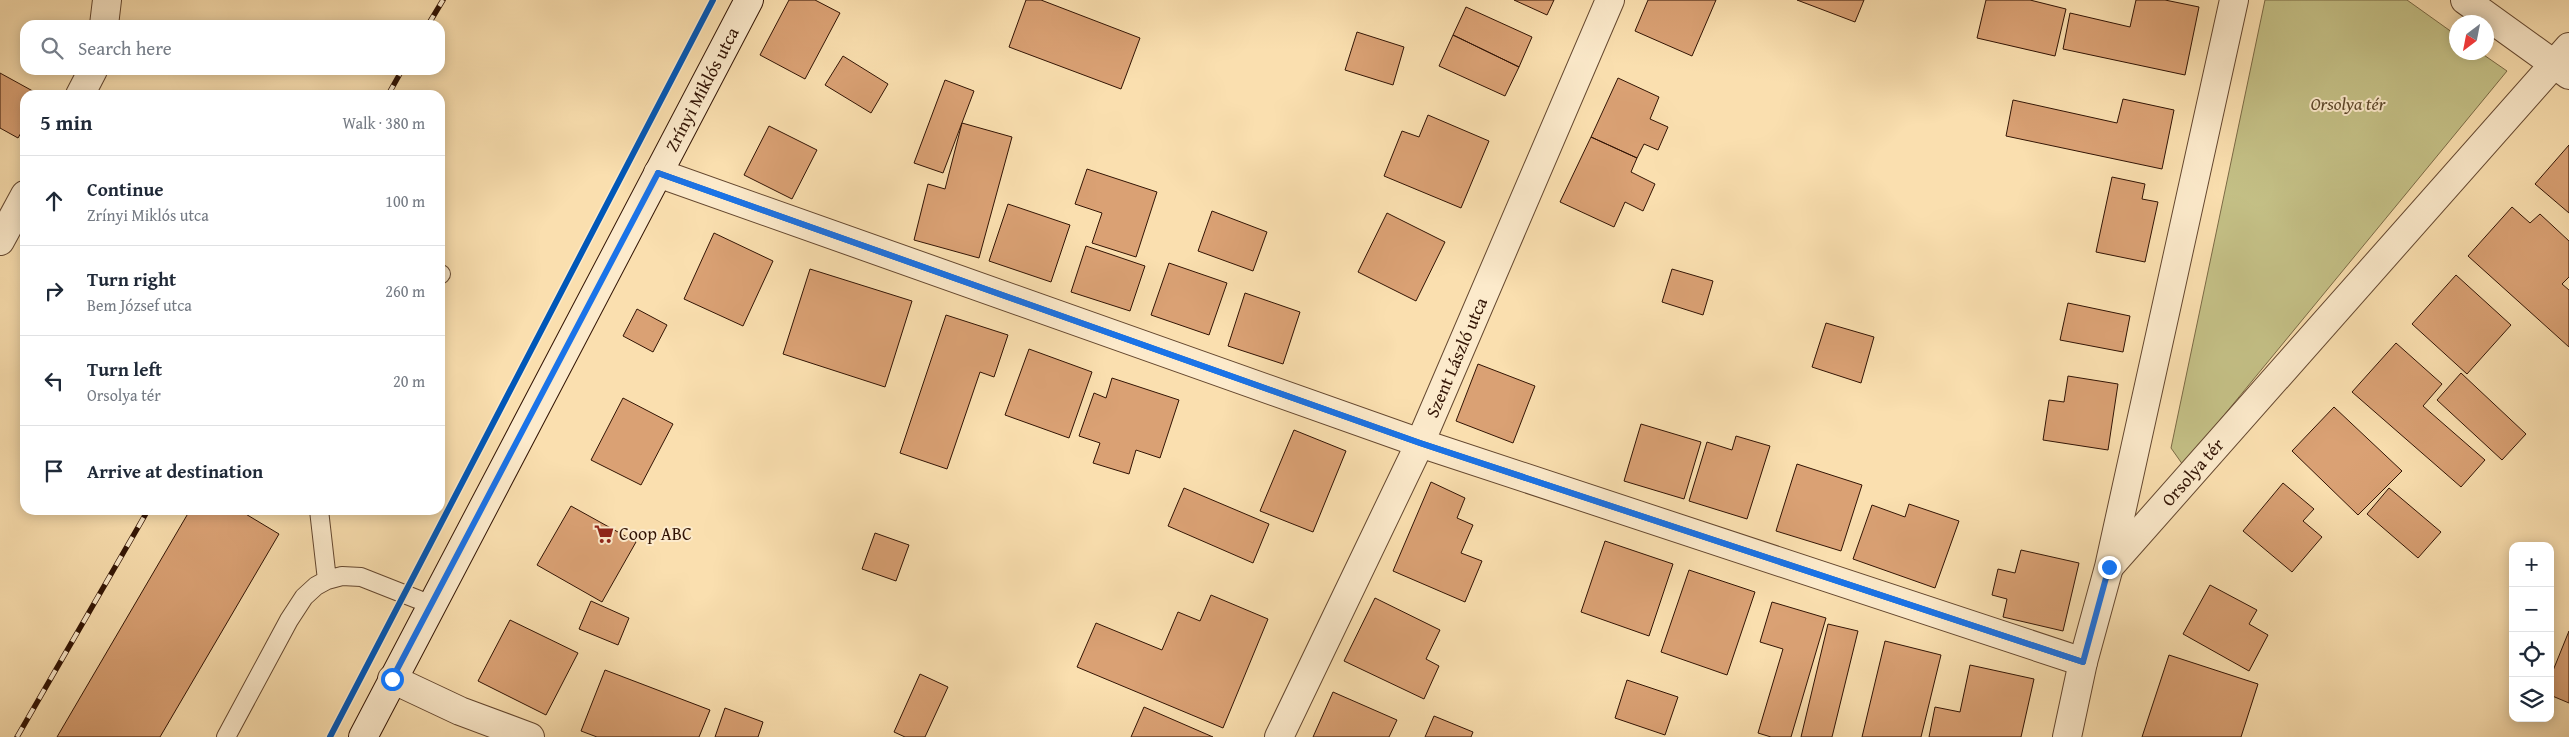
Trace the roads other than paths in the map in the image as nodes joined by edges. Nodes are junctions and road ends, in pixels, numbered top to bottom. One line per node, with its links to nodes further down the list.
1 (107, 0): 6 (street)
2 (748, 0): 10 (street, Zrínyi Miklós utca)
3 (1610, 0): 13 (street, Szent László utca)
4 (2234, 0): 15 (street, Orsolya tér)
5 (2465, 0): 7 (street, Orsolya tér)
6 (105, 20)
7 (2564, 62): 15 (street, Orsolya tér)
8 (90, 75): 9 (street)
9 (83, 90)
10 (658, 173): 13 (street); 17 (street, Zrínyi Miklós utca)
11 (20, 204): 12 (street)
12 (0, 241)
13 (1420, 443): 18 (street); 23 (street, Szent László utca)
14 (320, 515): 16 (lane)
15 (2109, 567): 18 (street, Orsolya tér)
16 (327, 580): 17 (lane); 20 (lane)
17 (432, 605): 19 (street, Zrínyi Miklós utca)
18 (2083, 662): 24 (street, Orsolya tér)
19 (392, 679): 21 (street, Zrínyi Miklós utca); 22 (street)
20 (226, 737)
21 (363, 737)
22 (530, 737)
23 (1279, 737)
24 (2067, 737)

